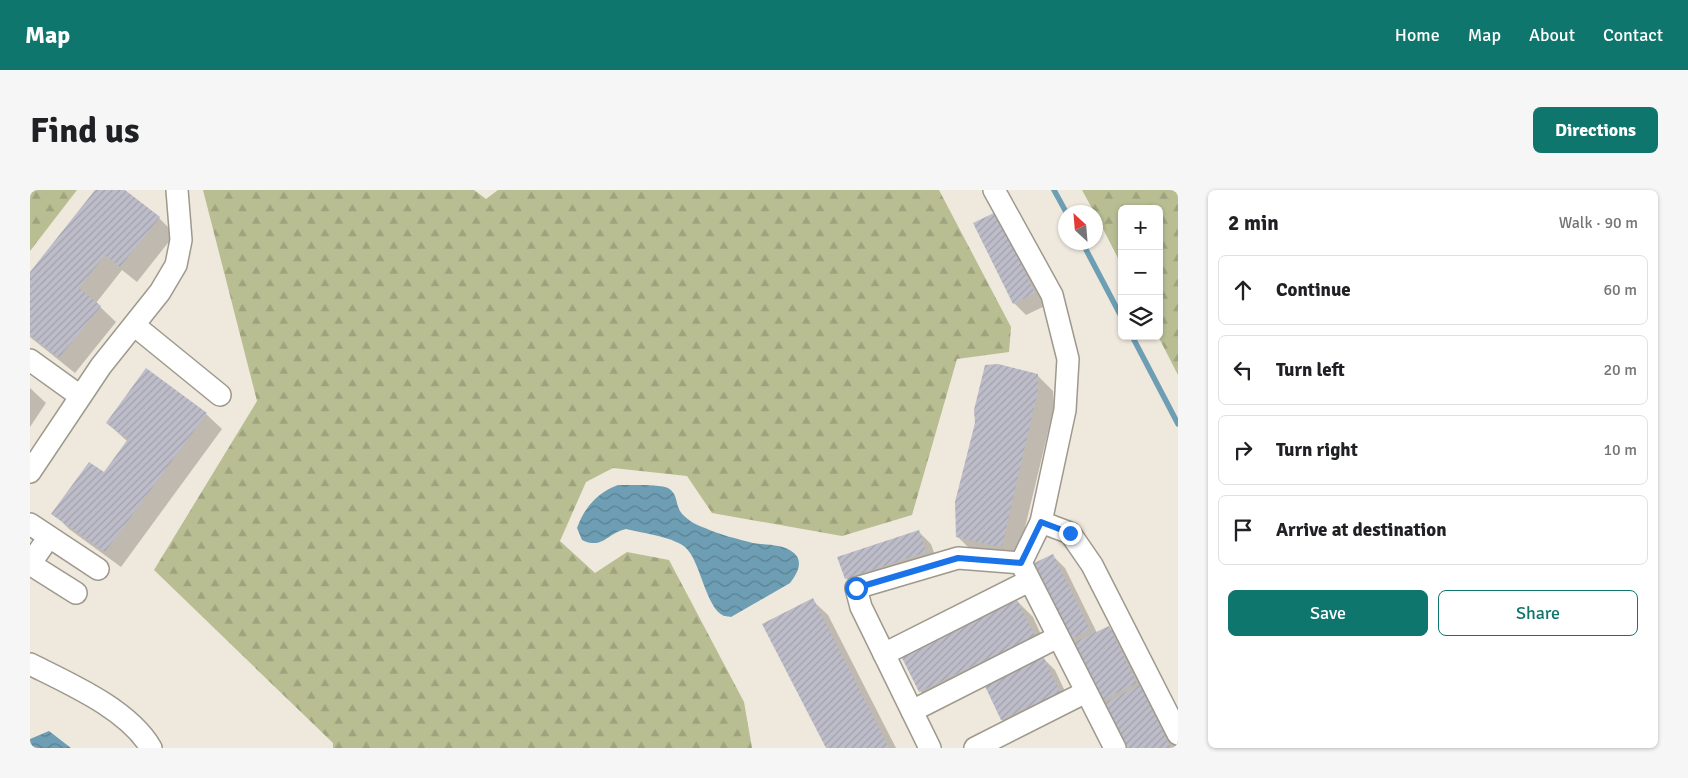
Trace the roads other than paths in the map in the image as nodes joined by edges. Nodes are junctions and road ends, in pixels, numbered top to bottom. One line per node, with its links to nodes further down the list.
1 (177, 190): 3 (lane)
2 (994, 190): 8 (lane)
3 (134, 325): 5 (lane); 6 (lane)
4 (30, 360): 6 (lane)
5 (220, 394)
6 (80, 396): 7 (lane)
7 (30, 472)
8 (1041, 522): 12 (lane); 19 (lane)
9 (30, 524): 10 (lane)
10 (49, 536): 11 (lane); 13 (lane)
11 (98, 569)
12 (1025, 572): 14 (lane); 15 (lane); 15 (lane)
13 (76, 593)
14 (1058, 637): 17 (lane); 18 (lane)
15 (884, 654): 18 (lane)
16 (30, 664): 20 (lane)
17 (1086, 692): 22 (lane); 23 (lane)
18 (912, 711): 21 (lane)
19 (1178, 734)
20 (151, 748)
21 (930, 748)
22 (975, 748)
23 (1115, 748)

